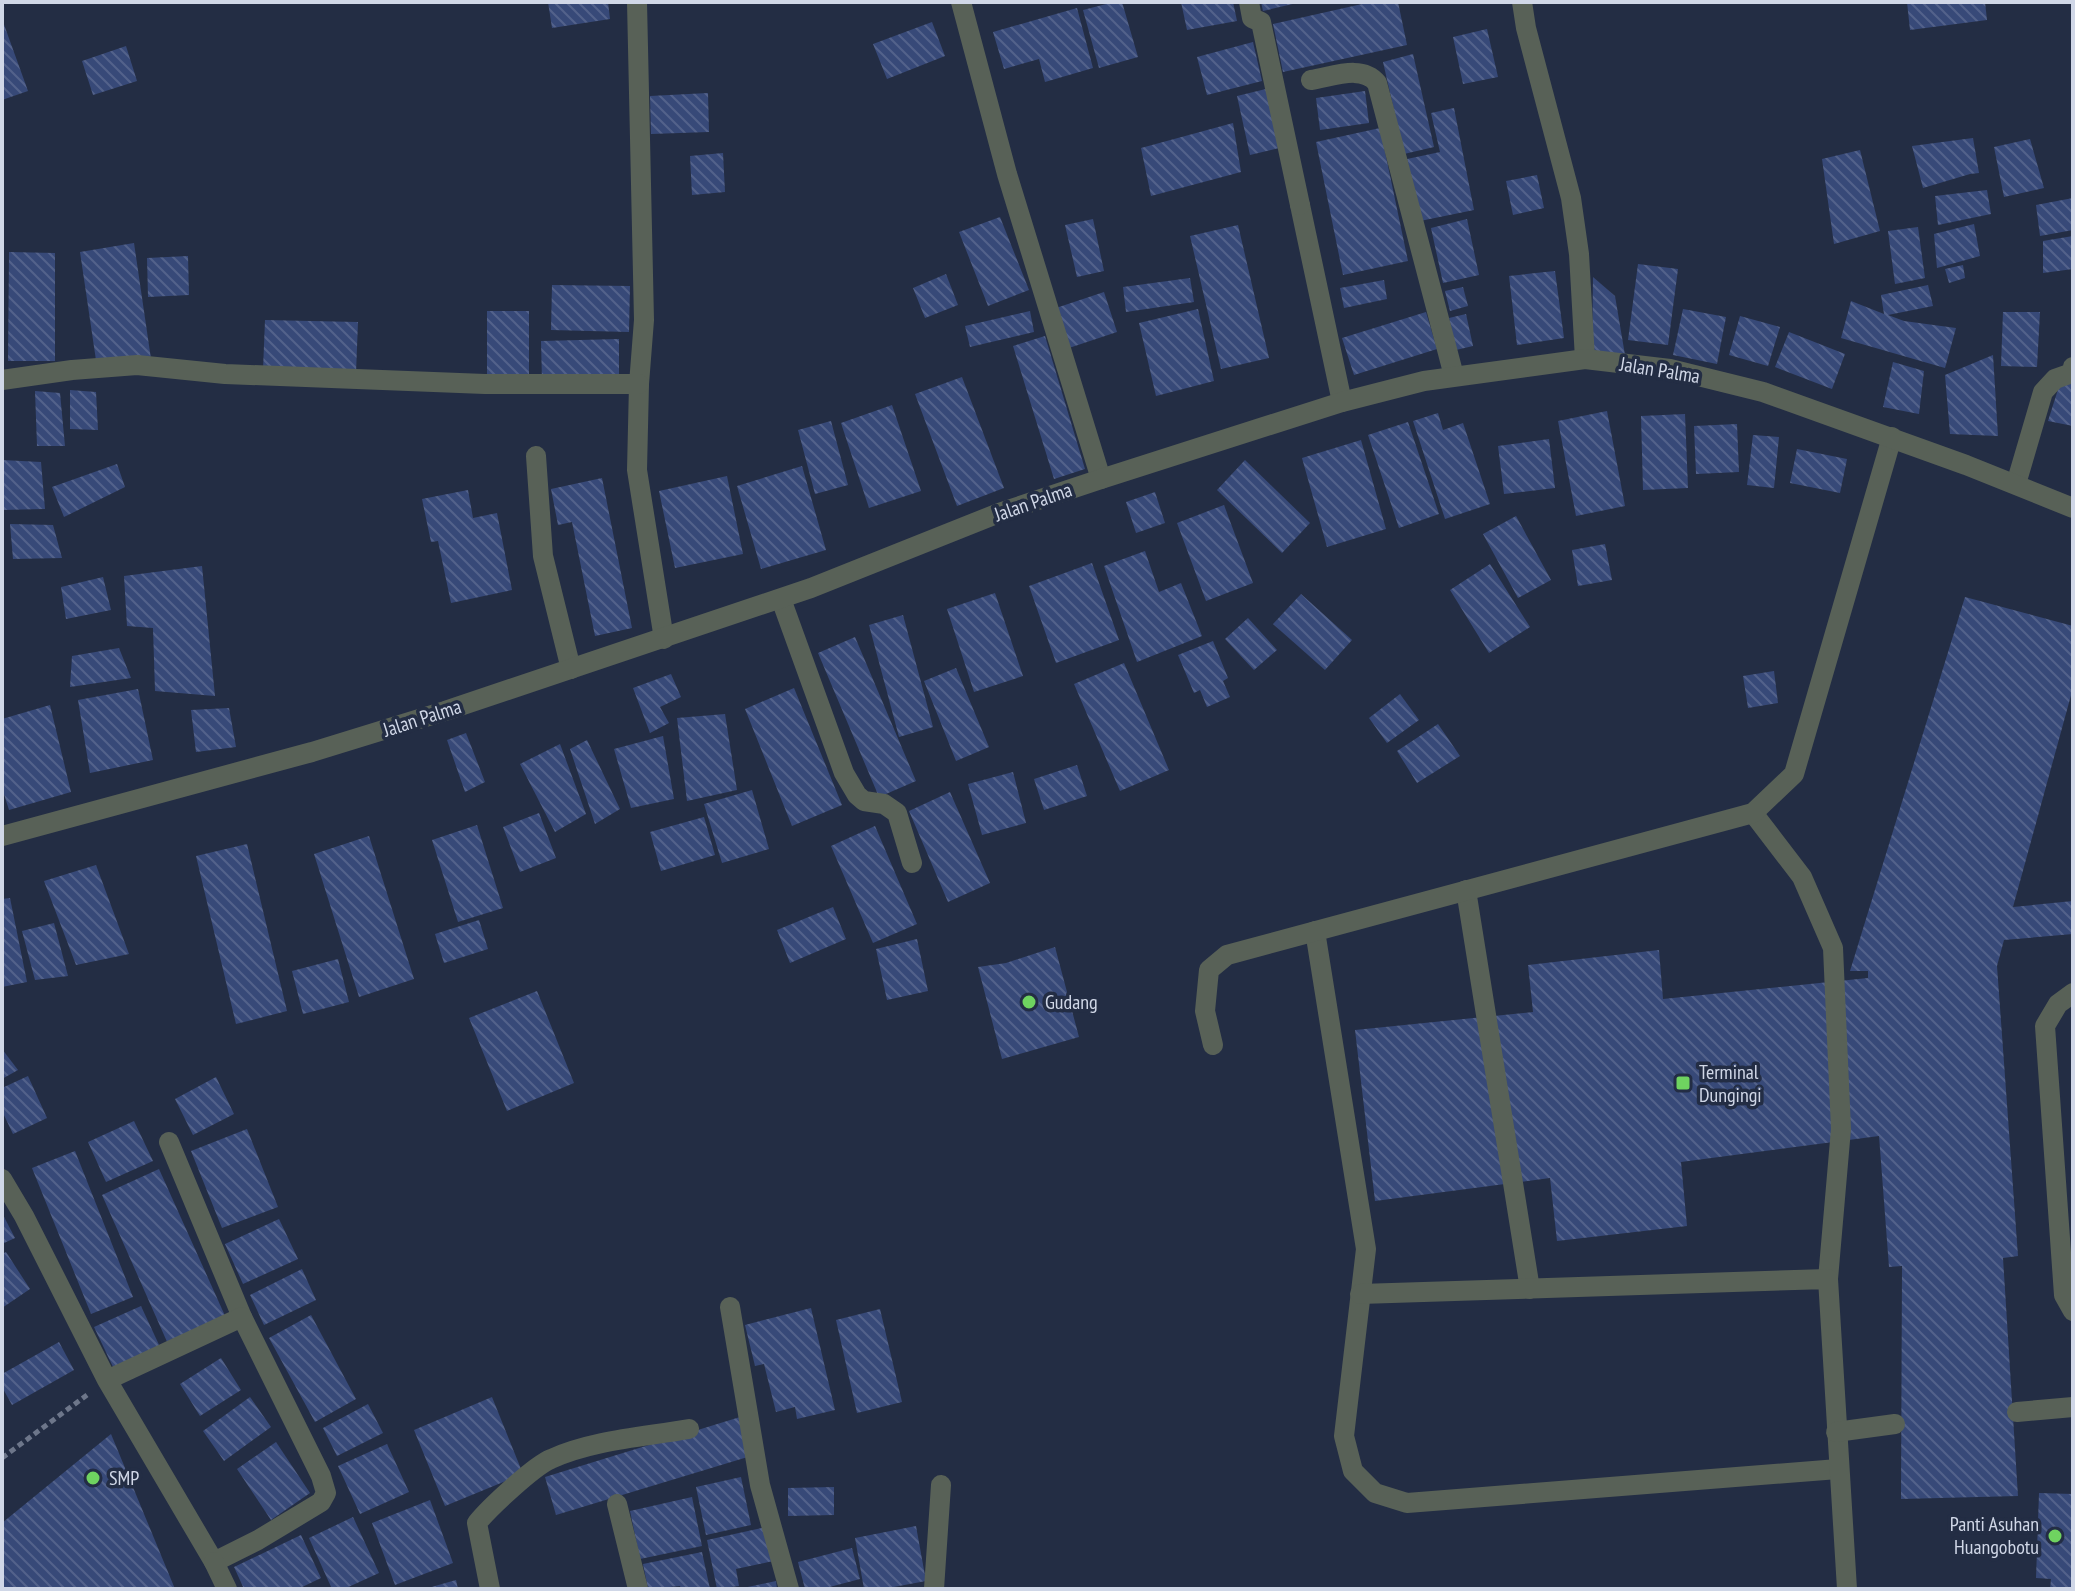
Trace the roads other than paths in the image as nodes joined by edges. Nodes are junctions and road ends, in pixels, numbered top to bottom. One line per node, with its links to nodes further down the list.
1 (637, 2): 10 (street)
2 (961, 2): 14 (street)
3 (1249, 2): 11 (street)
4 (1522, 2): 6 (street)
5 (1311, 80): 8 (street)
6 (1585, 359): 8 (street, Jalan Palma); 12 (street, Jalan Palma)
7 (2073, 367): 15 (street)
8 (1454, 376): 11 (street, Jalan Palma)
9 (2, 380): 10 (street)
10 (639, 384): 18 (street)
11 (1342, 402): 14 (street, Jalan Palma)
12 (1892, 437): 15 (street, Jalan Palma); 20 (street)
13 (536, 456): 19 (street)
14 (1101, 479): 17 (street, Jalan Palma)
15 (2016, 484): 16 (street, Jalan Palma)
16 (2073, 508)
17 (781, 599): 18 (street, Jalan Palma); 22 (street)
18 (664, 639): 19 (street, Jalan Palma)
19 (571, 669): 21 (street, Jalan Palma)
20 (1753, 813): 23 (street); 29 (street)
21 (3, 832)
22 (912, 863)
23 (1466, 890): 24 (street); 30 (street)
24 (1315, 931): 26 (street); 31 (street)
25 (2073, 993): 33 (street)
26 (1213, 1045)
27 (169, 1142): 34 (street)
28 (2, 1179): 35 (street)
29 (1828, 1279): 30 (street); 40 (street)
30 (1530, 1289): 31 (street)
31 (1360, 1294): 41 (street)
32 (730, 1307): 48 (street)
33 (2073, 1311)
34 (242, 1317): 35 (street); 44 (street)
35 (107, 1380): 44 (street)
36 (2073, 1407): 37 (street)
37 (2017, 1412)
38 (1895, 1424): 40 (street)
39 (689, 1429): 46 (street)
40 (1836, 1432): 41 (street)
41 (1838, 1469): 50 (street)
42 (941, 1485): 49 (street)
43 (617, 1504): 47 (street)
44 (214, 1562): 45 (street)
45 (227, 1589)
46 (490, 1589)
47 (638, 1589)
48 (789, 1589)
49 (934, 1589)
50 (1847, 1589)

